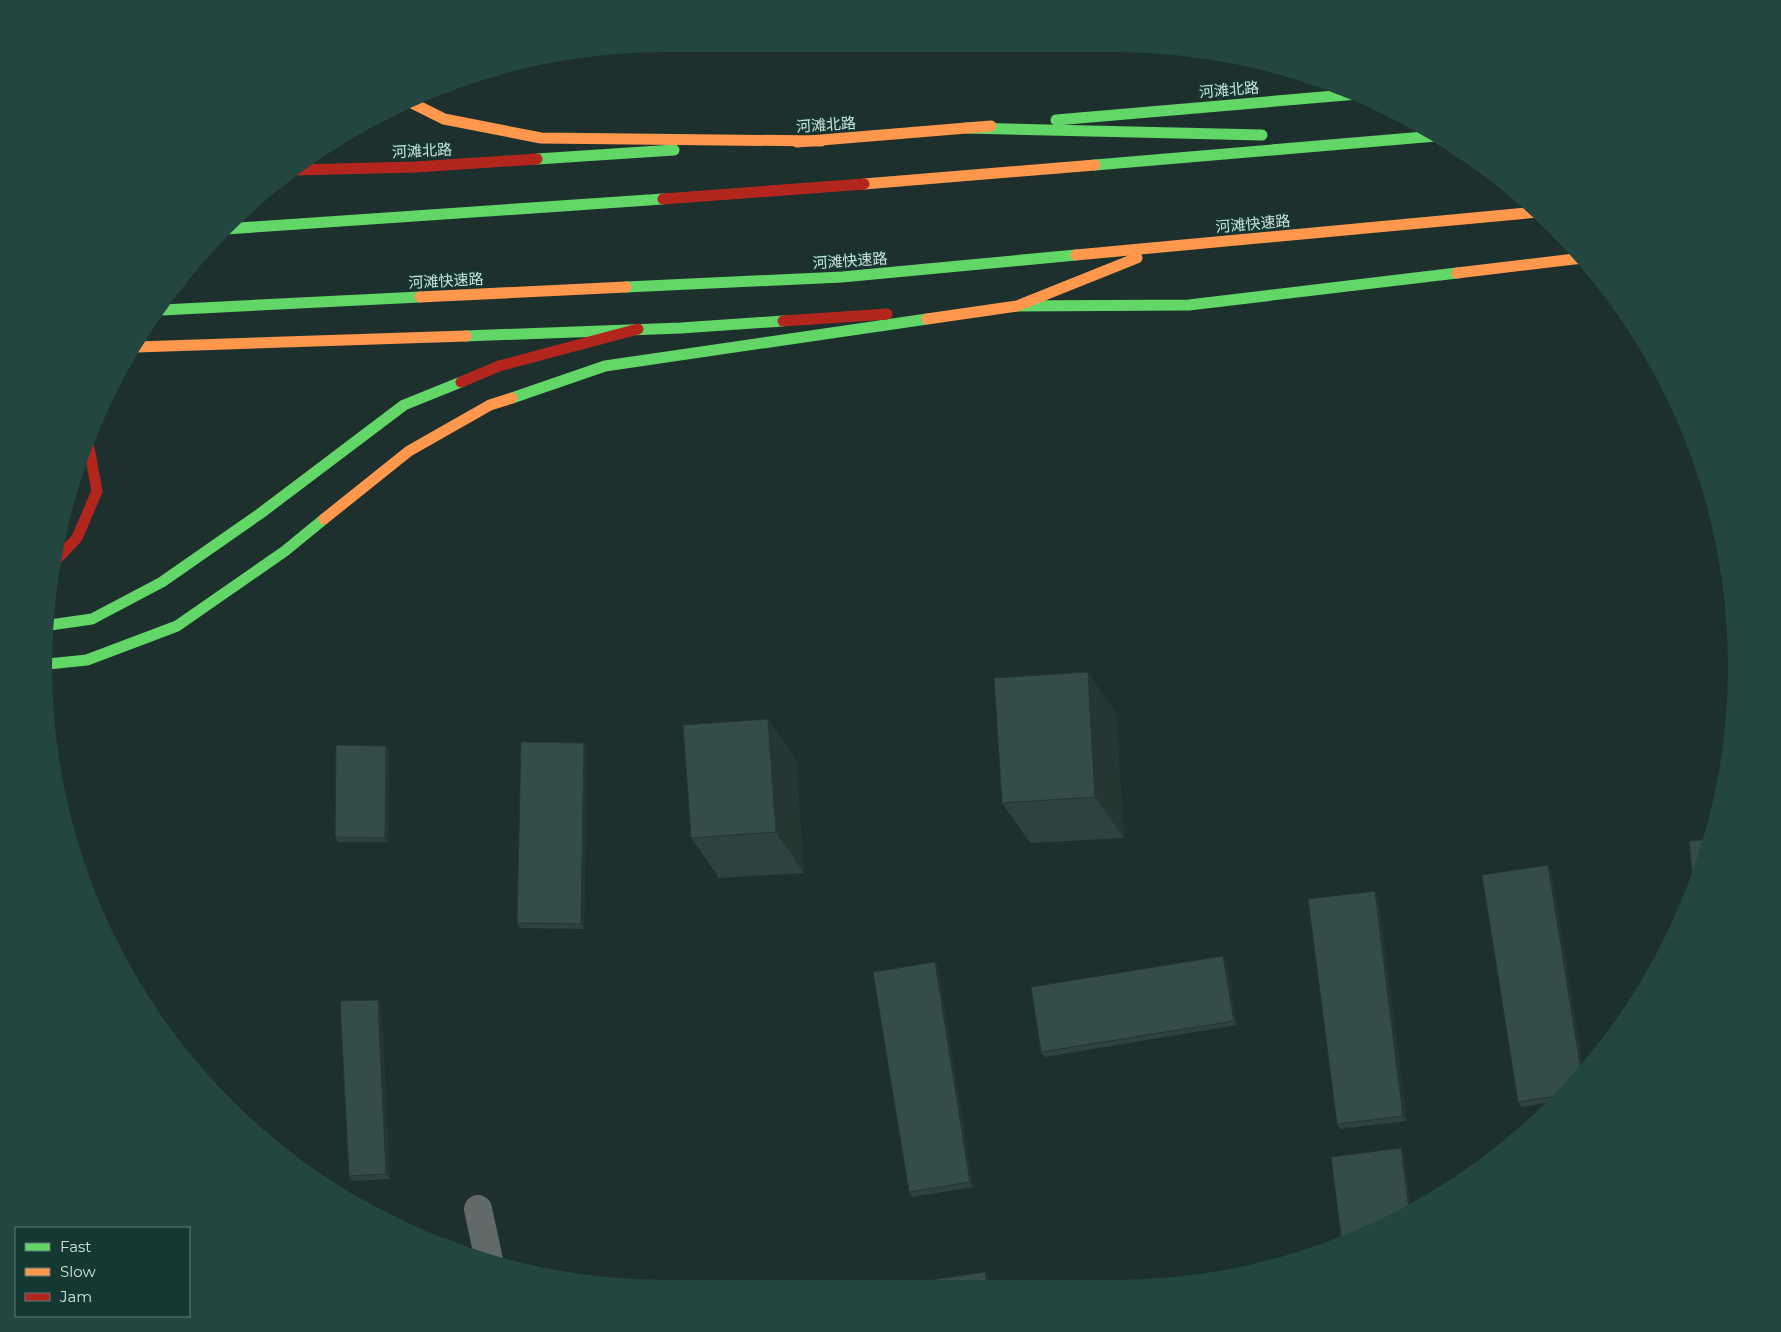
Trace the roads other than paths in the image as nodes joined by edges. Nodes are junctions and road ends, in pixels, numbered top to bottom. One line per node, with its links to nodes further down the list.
1 (1341, 96): 3 (main road, 河滩北路)
2 (416, 106): 8 (main road)
3 (966, 128): 4 (main road); 8 (main road, 河滩北路)
4 (1275, 135)
5 (1304, 136): 7 (main road)
6 (1425, 137): 7 (main road)
7 (1404, 138): 11 (main road)
8 (821, 141): 9 (main road, 河滩北路)
9 (306, 170)
10 (1528, 213): 12 (main road, 河滩快速路)
11 (237, 227)
12 (1165, 247): 14 (main road); 15 (main road, 河滩快速路)
13 (1574, 259): 14 (main road)
14 (1017, 306): 16 (main road); 21 (main road)
15 (167, 310)
16 (638, 329): 17 (main road); 20 (main road)
17 (143, 347)
18 (90, 455): 19 (main road)
19 (63, 553)
20 (54, 624)
21 (52, 664)
22 (478, 1209): 23 (street)
23 (487, 1253)

